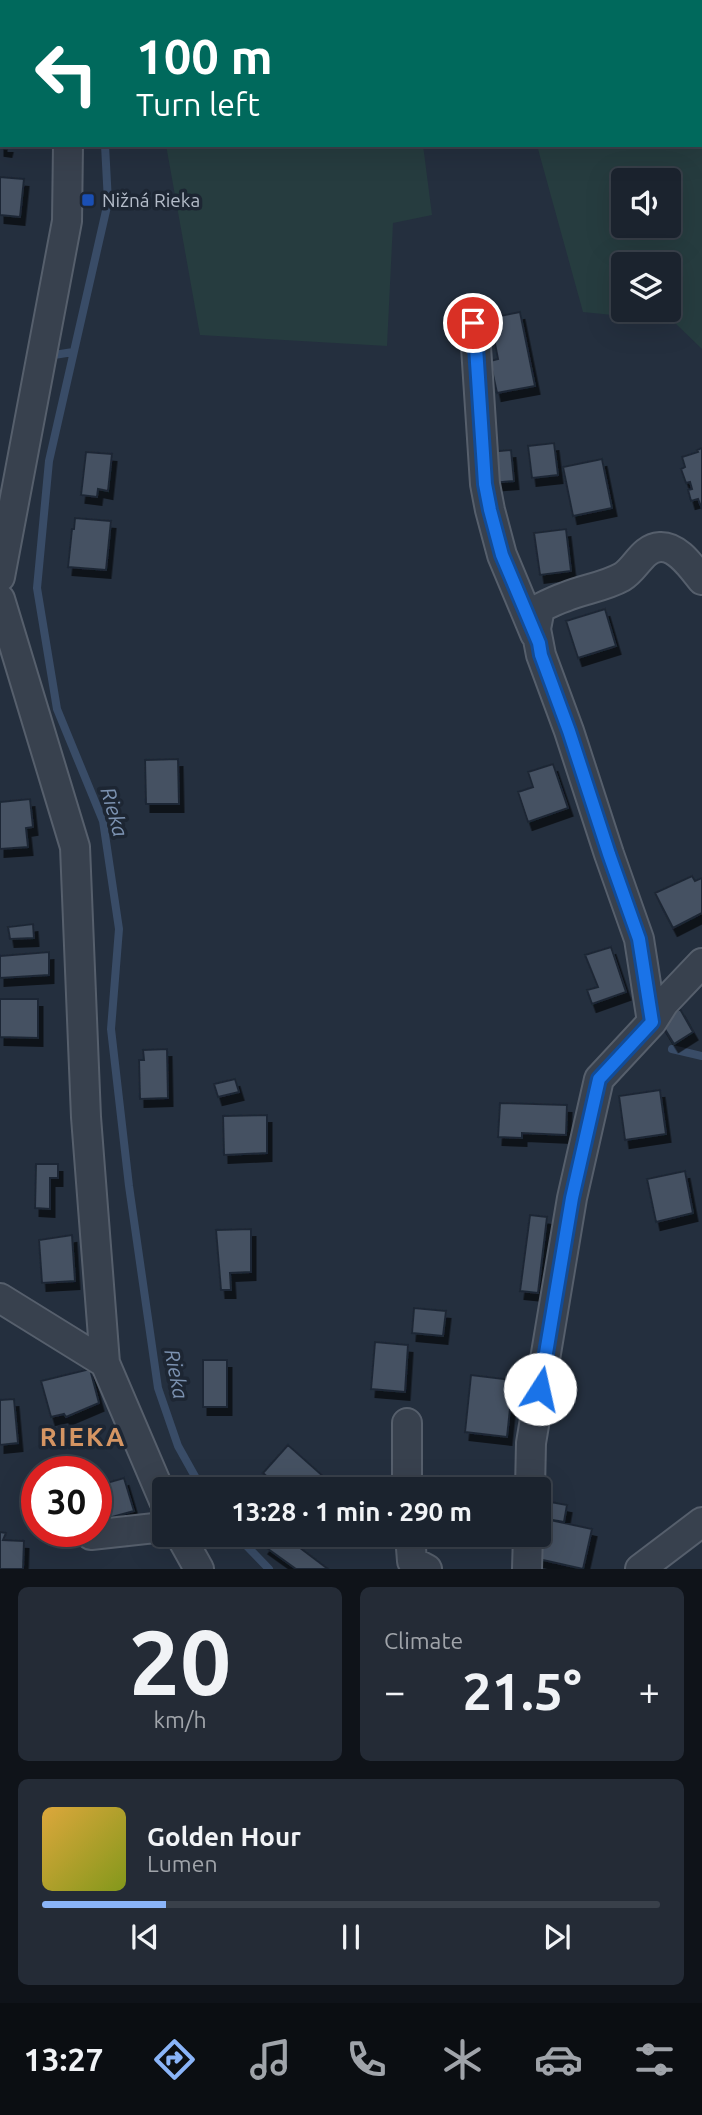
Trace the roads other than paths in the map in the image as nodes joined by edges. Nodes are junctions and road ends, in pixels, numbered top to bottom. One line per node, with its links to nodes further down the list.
1 (68, 147): 3 (street)
2 (473, 323): 6 (street)
3 (0, 577)
4 (702, 580): 6 (street)
5 (0, 599): 10 (street)
6 (539, 643): 8 (street)
7 (702, 963): 8 (street)
8 (652, 1022): 14 (street)
9 (0, 1298): 10 (street)
10 (105, 1363): 12 (street)
11 (407, 1423): 13 (street)
12 (154, 1477)
13 (407, 1477)
14 (530, 1477)
15 (702, 1522): 24 (street)
16 (152, 1528): 17 (street)
17 (112, 1533)
18 (187, 1547): 21 (street)
19 (411, 1547): 22 (street)
20 (528, 1547): 23 (street)
21 (199, 1569)
22 (427, 1569)
23 (527, 1569)
24 (640, 1569)

